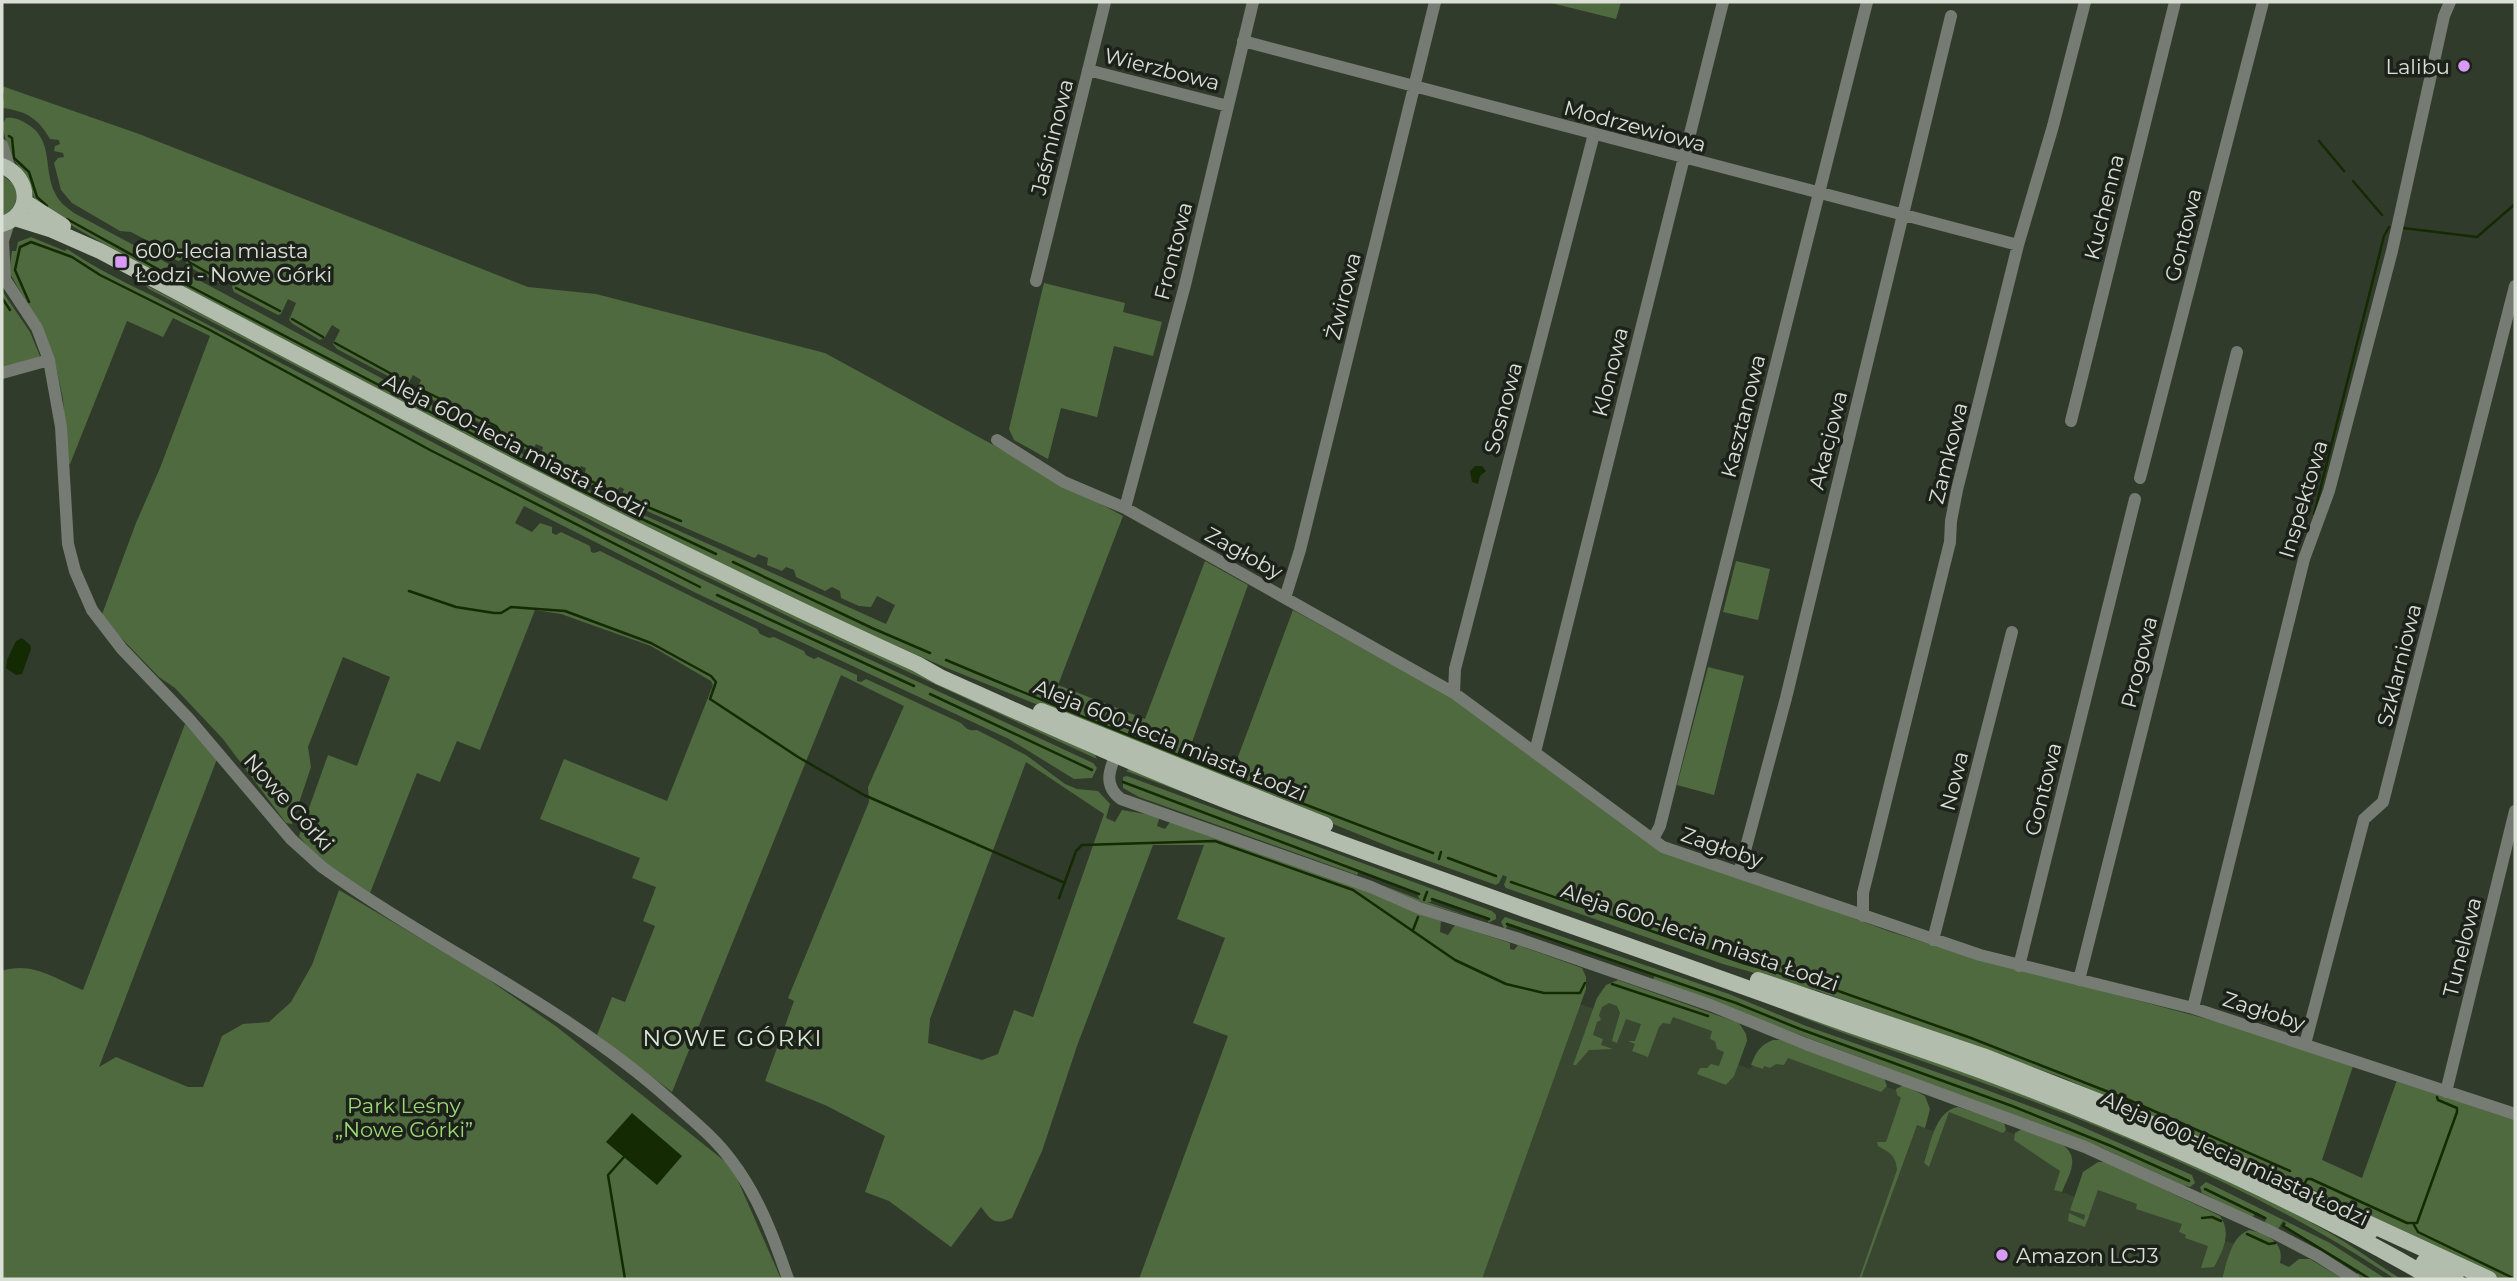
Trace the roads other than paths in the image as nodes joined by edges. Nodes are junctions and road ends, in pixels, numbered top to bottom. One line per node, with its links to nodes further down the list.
1 (1105, 2): 12 (street, Jaśminowa)
2 (1253, 2): 11 (street, Frontowa)
3 (1435, 2): 13 (street, Żwirowa)
4 (1723, 2): 17 (street, Klonowa)
5 (1867, 2): 19 (street, Kasztanowa)
6 (2085, 2): 23 (street, Zamkowa)
7 (2175, 2): 31 (street, Kuchenna)
8 (2263, 2): 33 (street, Gontowa)
9 (2450, 2): 48 (street, Inspektowa)
10 (1951, 16): 21 (street, Akacjowa)
11 (1243, 41): 13 (street, Modrzewiowa); 14 (street, Frontowa)
12 (1088, 70): 14 (street, Wierzbowa); 26 (street, Jaśminowa)
13 (1414, 87): 15 (street, Modrzewiowa); 36 (street, Żwirowa)
14 (1228, 106): 35 (street, Frontowa)
15 (1594, 134): 17 (street, Modrzewiowa); 38 (street, Sosnowa)
16 (2, 145): 18 (street)
17 (1682, 158): 19 (street, Modrzewiowa); 40 (street, Klonowa)
18 (6, 167): 20 (main road)
19 (1819, 194): 21 (street, Modrzewiowa); 42 (street, Kasztanowa)
20 (25, 202): 22 (main road); 24 (main road, Aleja 600-lecia miasta Łodzi)
21 (1903, 215): 23 (street, Modrzewiowa); 43 (street, Akacjowa)
22 (9, 222): 24 (main road, Aleja 600-lecia miasta Łodzi); 25 (street, Nowe Górki)
23 (2018, 245): 44 (street, Zamkowa)
24 (100, 251): 39 (main road, Aleja 600-lecia miasta Łodzi)
25 (3, 277): 29 (street, Nowe Górki)
26 (1036, 281)
27 (2515, 286): 49 (street, Szklarniowa)
28 (2237, 352): 47 (street, Progowa)
29 (49, 360): 30 (street); 53 (street, Nowe Górki)
30 (2, 373)
31 (2071, 421)
32 (997, 440): 35 (street, Zagłoby)
33 (2140, 478)
34 (2134, 499): 46 (street, Gontowa)
35 (1125, 509): 36 (street, Zagłoby)
36 (1284, 598): 38 (street, Zagłoby)
37 (2012, 632): 45 (street, Nowa)
38 (1454, 693): 40 (street, Zagłoby)
39 (1118, 749): 52 (main road, Aleja 600-lecia miasta Łodzi); 54 (street)
40 (1535, 752): 42 (street, Zagłoby)
41 (2515, 811): 50 (street, Tunelowa)
42 (1653, 839): 43 (street, Zagłoby)
43 (1740, 873): 44 (street, Zagłoby)
44 (1863, 916): 45 (street, Zagłoby)
45 (1933, 940): 46 (street, Zagłoby)
46 (2019, 966): 47 (street, Zagłoby)
47 (2079, 980): 48 (street, Zagłoby)
48 (2193, 1009): 49 (street, Zagłoby)
49 (2305, 1044): 50 (street, Zagłoby)
50 (2446, 1092): 51 (street, Zagłoby)
51 (2515, 1114)
52 (2321, 1212): 55 (main road); 56 (main road, Aleja 600-lecia miasta Łodzi); 57 (main road, Aleja 600-lecia miasta Łodzi); 58 (main road)
53 (788, 1279)
54 (2354, 1279)
55 (2411, 1279)
56 (2433, 1279)
57 (2456, 1279)
58 (2489, 1279)

